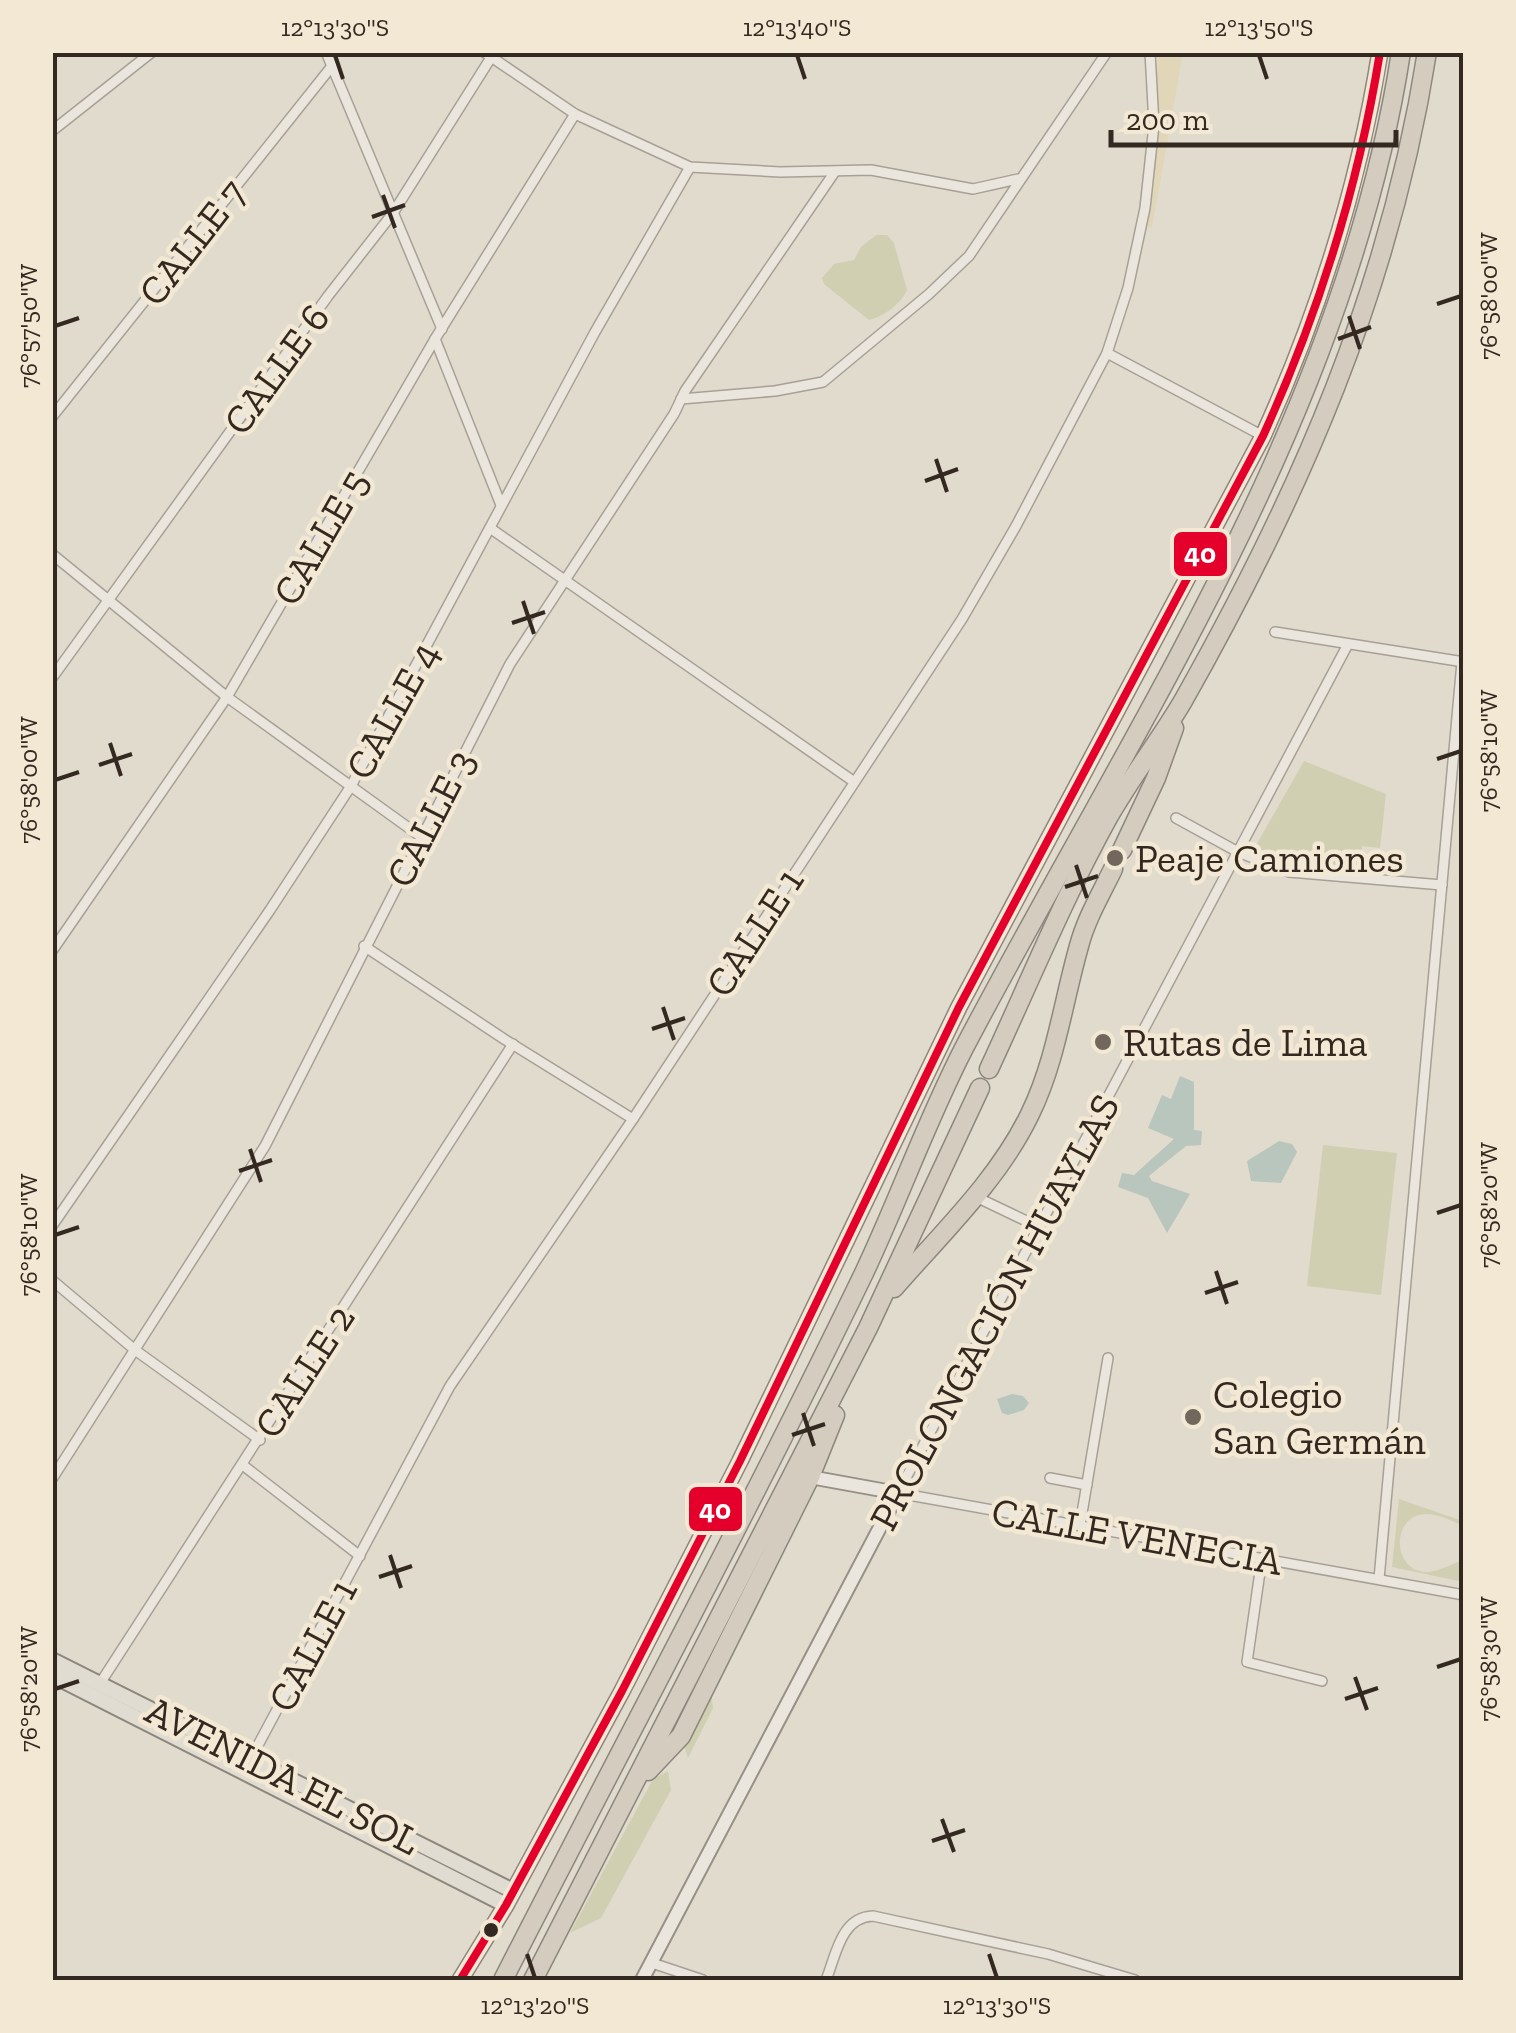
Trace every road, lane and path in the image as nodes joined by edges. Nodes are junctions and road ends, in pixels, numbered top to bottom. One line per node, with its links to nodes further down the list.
1 (152, 52): 11 (street)
2 (326, 52): 9 (street)
3 (1107, 52): 14 (street)
4 (1150, 52): 17 (street, CALLE 1)
5 (1380, 52): 20 (main road)
6 (1401, 52): 75 (highway)
7 (1427, 52): 31 (highway)
8 (488, 54): 10 (street); 15 (street, CALLE 6)
9 (332, 66): 15 (street); 19 (street, CALLE 7)
10 (574, 114): 12 (street); 16 (street, CALLE 5)
11 (52, 132)
12 (690, 167): 13 (street); 21 (street, CALLE 4)
13 (834, 173): 14 (street); 18 (street, CALLE 3)
14 (1020, 178): 18 (street)
15 (392, 213): 16 (street); 25 (street, CALLE 6)
16 (439, 334): 21 (street); 30 (street, CALLE 5)
17 (1107, 352): 20 (street); 32 (street, CALLE 1)
18 (681, 399): 24 (street, CALLE 3)
19 (52, 417)
20 (1263, 436): 72 (main road)
21 (501, 506): 22 (street, CALLE 4)
22 (490, 528): 24 (street); 33 (street, CALLE 4)
23 (52, 554): 25 (street)
24 (564, 579): 32 (street); 35 (street, CALLE 3)
25 (107, 601): 29 (street, CALLE 6); 30 (street)
26 (1275, 632): 27 (street)
27 (1348, 646): 28 (street); 37 (street, PROLONGACIÓN HUAYLAS)
28 (1463, 662): 39 (street)
29 (52, 678)
30 (227, 697): 33 (street); 41 (street, CALLE 5)
31 (1181, 703): 36 (highway); 43 (highway)
32 (853, 781): 45 (street, CALLE 1)
33 (351, 786): 35 (street); 47 (street, CALLE 4)
34 (1176, 818): 37 (street)
35 (420, 836): 40 (street, CALLE 3)
36 (1122, 850)
37 (1238, 852): 39 (street); 48 (street, PROLONGACIÓN HUAYLAS)
38 (1113, 869): 46 (highway)
39 (1442, 885): 64 (street)
40 (364, 946): 42 (street); 52 (street, CALLE 3)
41 (52, 950)
42 (513, 1044): 45 (street); 54 (street, CALLE 2)
43 (989, 1069)
44 (980, 1088): 50 (highway)
45 (633, 1119): 62 (street, CALLE 1)
46 (974, 1196): 48 (street); 50 (highway)
47 (52, 1226)
48 (1039, 1228): 60 (street, PROLONGACIÓN HUAYLAS)
49 (52, 1280): 52 (street)
50 (878, 1308): 51 (highway)
51 (868, 1328): 56 (highway); 71 (highway)
52 (135, 1350): 54 (street); 58 (street, CALLE 3)
53 (1108, 1358): 59 (street)
54 (260, 1440): 55 (street, CALLE 2)
55 (244, 1466): 62 (street); 69 (street, CALLE 2)
56 (810, 1477): 60 (street, CALLE VENECIA); 71 (highway)
57 (1050, 1478): 59 (street)
58 (52, 1479)
59 (1087, 1485): 61 (street)
60 (898, 1493): 61 (street, CALLE VENECIA); 73 (street, PROLONGACIÓN HUAYLAS)
61 (1080, 1525): 63 (street, CALLE VENECIA)
62 (360, 1556): 70 (street, CALLE 1)
63 (1262, 1558): 64 (street, CALLE VENECIA); 68 (street)
64 (1380, 1579): 65 (street, CALLE VENECIA)
65 (1464, 1595)
66 (52, 1660): 69 (main road, AVENIDA EL SOL)
67 (52, 1675): 69 (main road, AVENIDA EL SOL)
68 (1322, 1681)
69 (96, 1690): 70 (main road, AVENIDA EL SOL)
70 (247, 1766): 72 (main road, AVENIDA EL SOL)
71 (634, 1785): 76 (highway)
72 (509, 1898): 74 (main road)
73 (652, 1963): 77 (street, PROLONGACIÓN HUAYLAS); 78 (street)
74 (460, 1980)
75 (504, 1980)
76 (533, 1980)
77 (642, 1980)
78 (703, 1980)
79 (826, 1980): 80 (street)
80 (1135, 1980)

